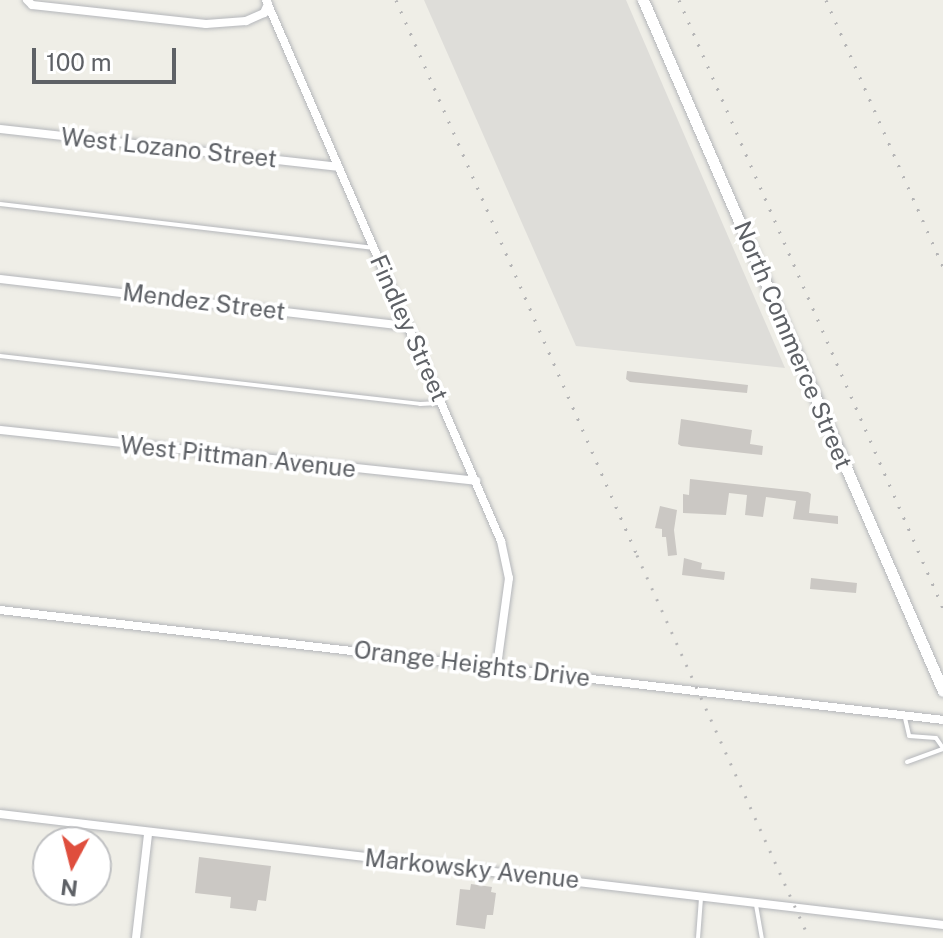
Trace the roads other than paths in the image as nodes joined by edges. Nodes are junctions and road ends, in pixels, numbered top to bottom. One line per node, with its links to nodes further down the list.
1 (27, 0): 3 (street)
2 (643, 0): 16 (main road, North Commerce Street)
3 (267, 2): 5 (street, Findley Street)
4 (0, 129): 5 (street, West Lozano Street)
5 (338, 167): 7 (street, Findley Street)
6 (0, 204): 7 (lane)
7 (374, 248): 9 (street, Findley Street)
8 (0, 279): 9 (street, Mendez Street)
9 (408, 326): 11 (street, Findley Street)
10 (0, 356): 11 (lane)
11 (442, 403): 13 (street, Findley Street)
12 (0, 430): 13 (street, West Pittman Avenue)
13 (476, 481): 15 (street, Findley Street)
14 (0, 610): 15 (street, Orange Heights Drive)
15 (497, 666): 17 (street, Orange Heights Drive)
16 (943, 691)
17 (905, 716): 18 (street, Orange Heights Drive); 19 (lane)
18 (943, 720)
19 (943, 748): 20 (lane)
20 (907, 762)
21 (0, 814): 22 (street, Markowsky Avenue)
22 (148, 834): 23 (street, Markowsky Avenue); 26 (street)
23 (702, 895): 24 (street, Markowsky Avenue); 27 (lane)
24 (756, 903): 25 (street, Markowsky Avenue); 28 (lane)
25 (943, 925)
26 (136, 938)
27 (698, 938)
28 (762, 938)

